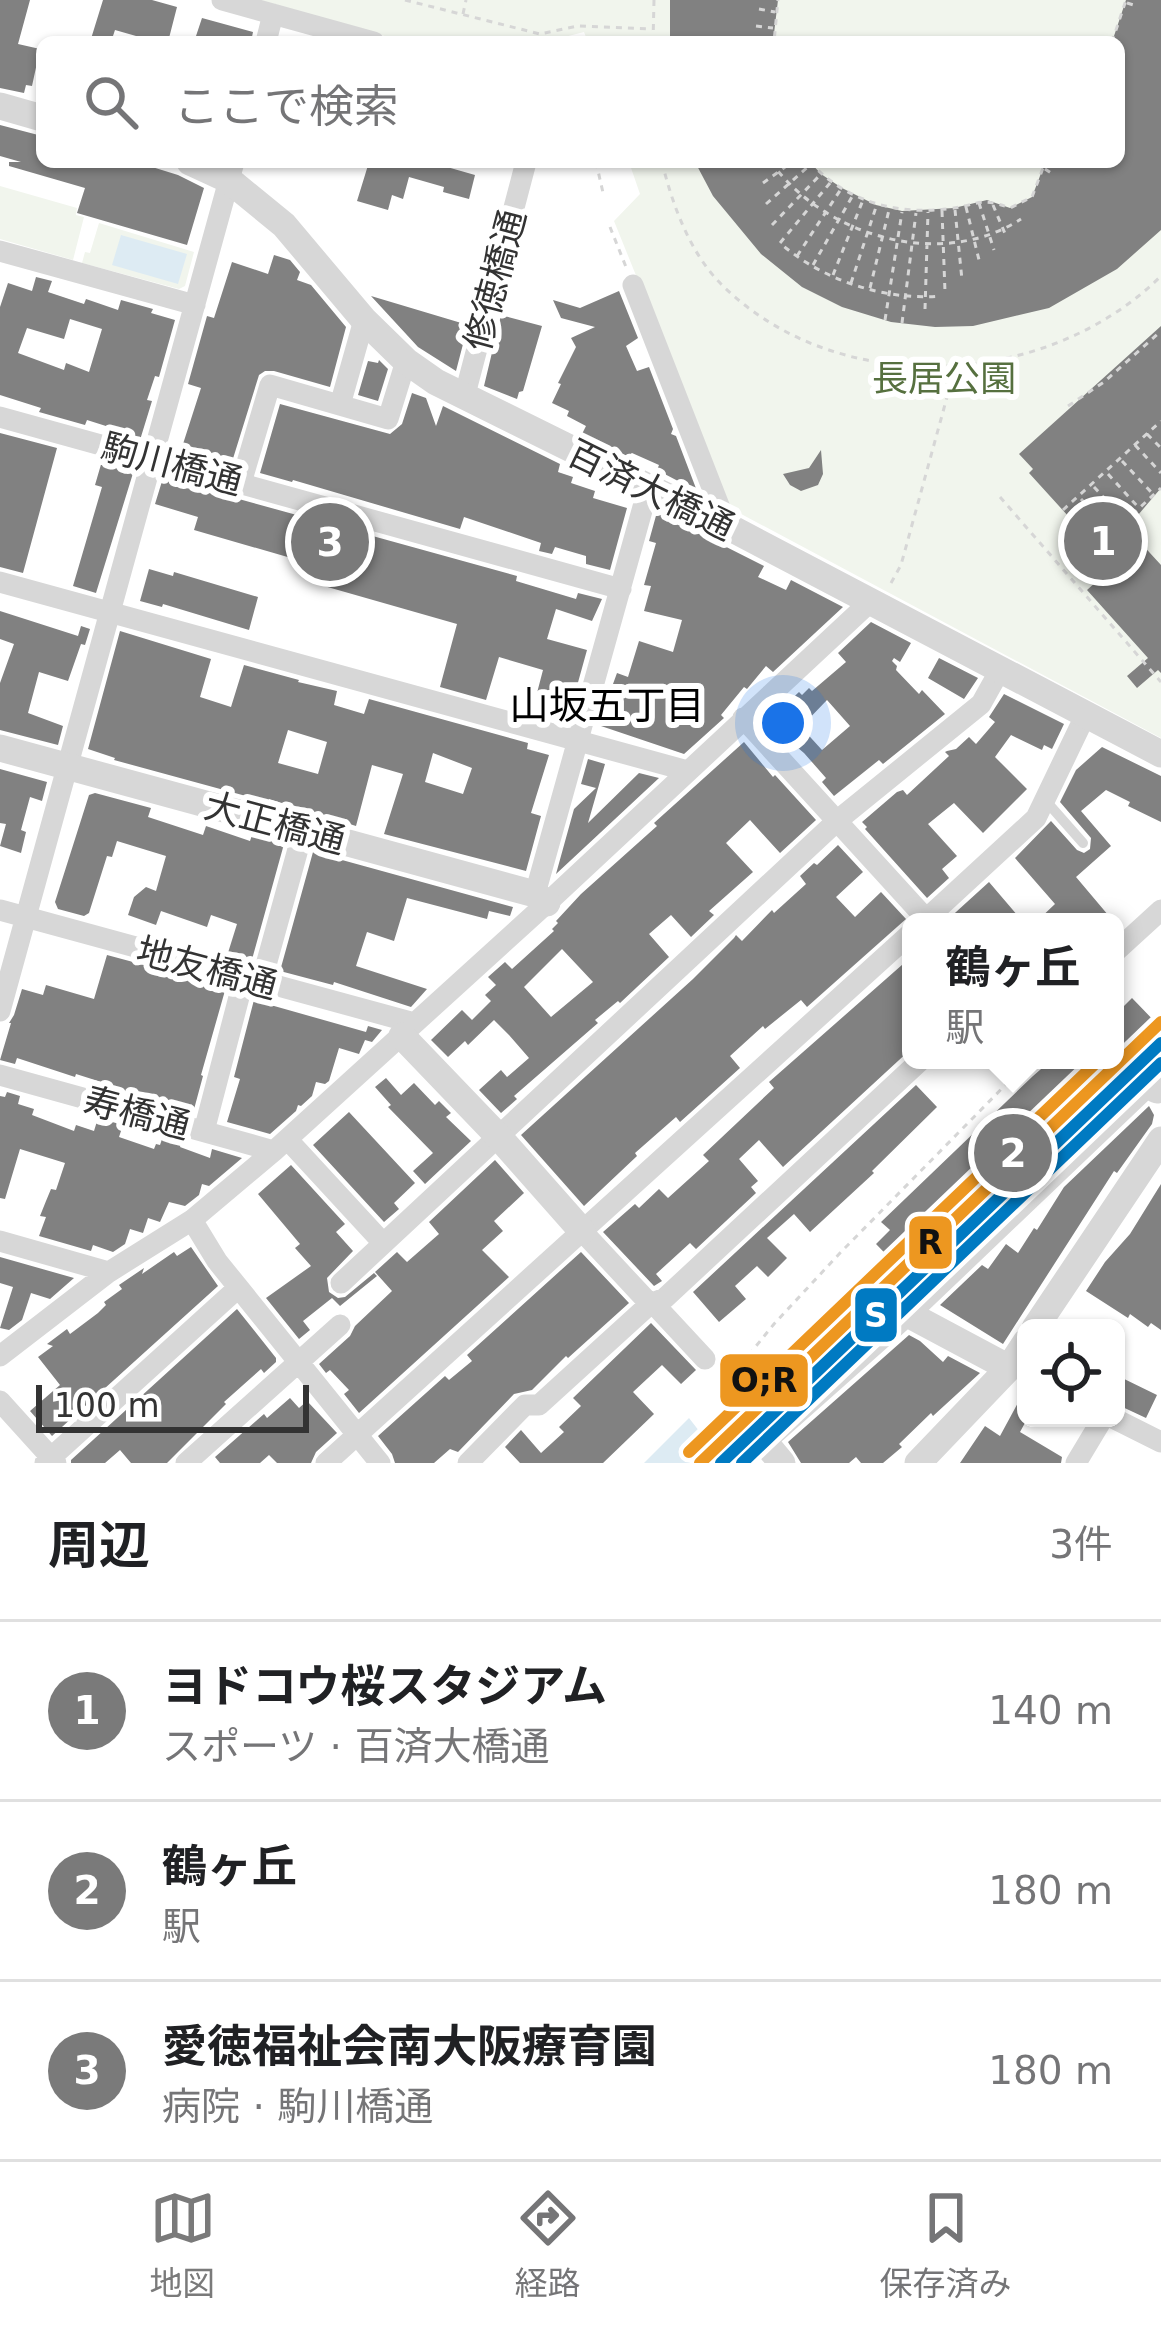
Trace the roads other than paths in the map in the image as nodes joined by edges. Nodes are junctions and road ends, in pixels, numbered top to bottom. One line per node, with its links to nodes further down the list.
1 (222, 0): 2 (street)
2 (273, 14): 3 (street); 4 (street)
3 (268, 36)
4 (352, 36)
5 (0, 106): 6 (street)
6 (36, 116)
7 (524, 168): 14 (street, 修徳橋通)
8 (232, 171): 11 (street); 12 (street, 百済大橋通)
9 (0, 251): 11 (street)
10 (633, 285): 20 (street)
11 (195, 305): 17 (street)
12 (364, 320): 13 (street, 百済大橋通); 15 (street)
13 (406, 361): 14 (street, 百済大橋通); 15 (street)
14 (464, 398): 19 (street, 百済大橋通)
15 (340, 405): 18 (street)
16 (0, 417): 17 (street, 駒川橋通)
17 (153, 458): 18 (street, 駒川橋通); 24 (street)
18 (241, 483): 22 (street, 駒川橋通)
19 (648, 489): 20 (street, 百済大橋通); 22 (street)
20 (727, 526): 23 (street, 百済大橋通)
21 (0, 583): 24 (street)
22 (621, 589): 28 (street)
23 (871, 601): 25 (street, 百済大橋通); 27 (street)
24 (111, 611): 28 (street); 31 (street)
25 (1000, 670): 26 (street, 百済大橋通); 34 (street)
26 (1086, 714): 30 (street, 百済大橋通); 33 (street)
27 (743, 718): 32 (street); 34 (street)
28 (577, 741): 32 (street); 37 (street)
29 (0, 748): 31 (street, 大正橋通)
30 (1161, 754)
31 (67, 767): 35 (street, 大正橋通); 42 (street)
32 (688, 771): 37 (street)
33 (1045, 800): 36 (lane); 41 (street)
34 (838, 820): 40 (street); 53 (street)
35 (303, 831): 37 (street, 大正橋通); 45 (street)
36 (1083, 843)
37 (541, 898): 47 (street)
38 (0, 910): 42 (street, 地友橋通)
39 (1161, 910): 44 (street)
40 (913, 913)
41 (934, 913)
42 (26, 917): 45 (street, 地友橋通); 46 (street)
43 (902, 942): 57 (street)
44 (1124, 944)
45 (253, 981): 47 (street, 地友橋通); 52 (street)
46 (0, 1011)
47 (408, 1029): 53 (street); 55 (street)
48 (910, 1069): 63 (street)
49 (1114, 1069): 51 (street)
50 (0, 1076): 52 (street, 寿橋通)
51 (1152, 1089): 64 (street)
52 (204, 1131): 55 (street, 寿橋通)
53 (498, 1136): 57 (street); 59 (street)
54 (1161, 1140): 65 (street)
55 (281, 1146): 56 (street); 59 (street)
56 (192, 1220): 60 (street); 62 (street)
57 (582, 1231): 63 (street); 74 (street)
58 (0, 1241): 60 (street)
59 (383, 1244): 61 (street)
60 (110, 1272): 67 (street)
61 (341, 1283)
62 (238, 1288): 69 (street); 76 (street)
63 (651, 1304): 68 (street); 82 (street)
64 (905, 1313): 70 (street); 83 (street)
65 (1042, 1319)
66 (340, 1325): 69 (street)
67 (0, 1356)
68 (705, 1358)
69 (298, 1363): 74 (street); 77 (street)
70 (1017, 1372): 84 (street)
71 (0, 1401): 76 (street)
72 (1125, 1424): 75 (street)
73 (1098, 1427): 85 (street)
74 (358, 1433): 78 (street); 79 (street)
75 (1161, 1442)
76 (51, 1461)
77 (186, 1463)
78 (326, 1463)
79 (380, 1463)
80 (445, 1463): 81 (street)
81 (455, 1463)
82 (468, 1463)
83 (782, 1463)
84 (918, 1463)
85 (1076, 1463)

